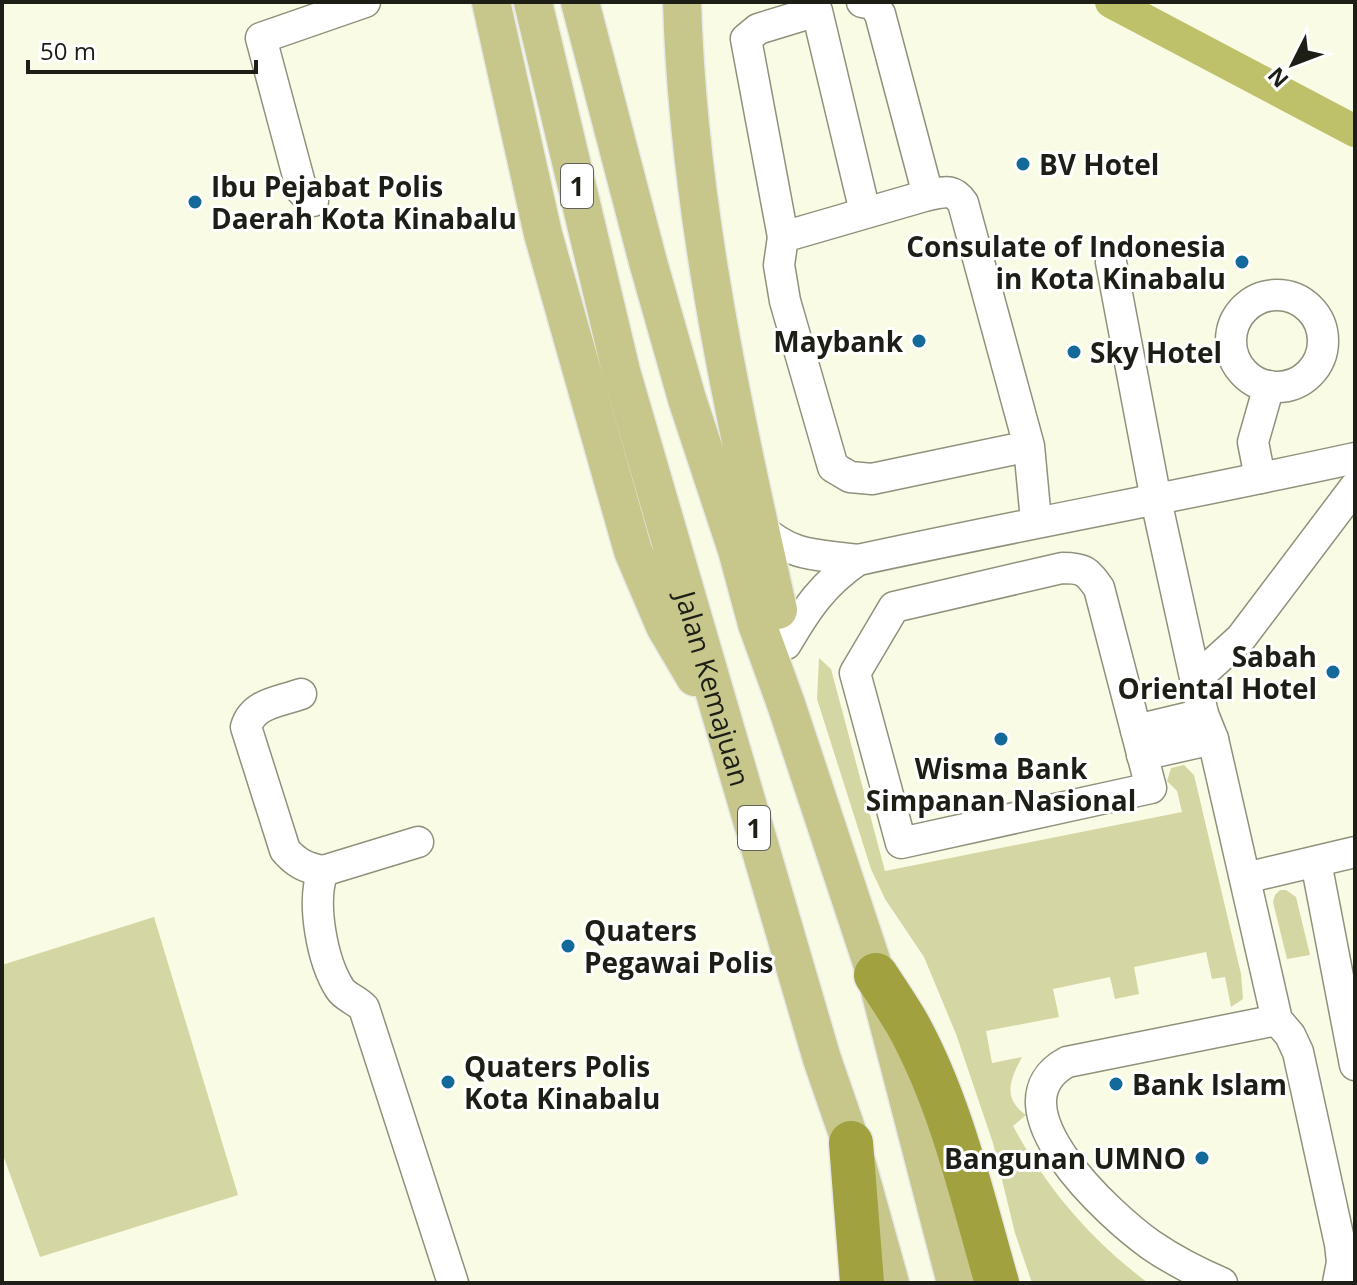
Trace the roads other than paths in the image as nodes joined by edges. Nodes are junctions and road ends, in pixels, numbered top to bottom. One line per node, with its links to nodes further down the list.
1 (365, 2): 9 (street)
2 (491, 2): 27 (main road)
3 (533, 2): 27 (main road, Jalan Kemajuan / 1)
4 (580, 2): 25 (main road, 1)
5 (682, 2): 20 (main road)
6 (861, 2): 7 (street); 8 (street)
7 (817, 11): 10 (street); 11 (street)
8 (928, 195): 10 (street); 14 (street)
9 (313, 201)
10 (865, 212): 11 (street)
11 (783, 237): 14 (street)
12 (1111, 262): 18 (street)
13 (1269, 386): 16 (street)
14 (1029, 446): 19 (street)
15 (1355, 458): 16 (street)
16 (1260, 478): 18 (street)
17 (1355, 487): 23 (street)
18 (1156, 500): 19 (street); 23 (street)
19 (1036, 521): 21 (street)
20 (759, 527): 21 (street); 22 (main road)
21 (858, 560): 22 (street)
22 (786, 644): 25 (main road)
23 (1197, 678): 26 (street)
24 (301, 694): 32 (street)
25 (786, 704): 34 (main road, 1)
26 (1208, 726): 28 (street); 33 (street)
27 (725, 728): 37 (main road, Jalan Kemajuan / 1)
28 (1139, 742): 28 (street)
29 (418, 842): 32 (street)
30 (1355, 852): 31 (street)
31 (1316, 862): 33 (street); 36 (street)
32 (323, 871): 38 (street)
33 (1245, 878): 35 (street)
34 (876, 975): 41 (main road, 1); 42 (highway)
35 (1277, 1020): 43 (street); 44 (street)
36 (1355, 1065)
37 (851, 1143): 39 (highway); 40 (main road, Jalan Kemajuan / 1)
38 (453, 1283)
39 (862, 1283)
40 (890, 1283)
41 (956, 1283)
42 (997, 1283)
43 (1222, 1283)
44 (1338, 1283)

